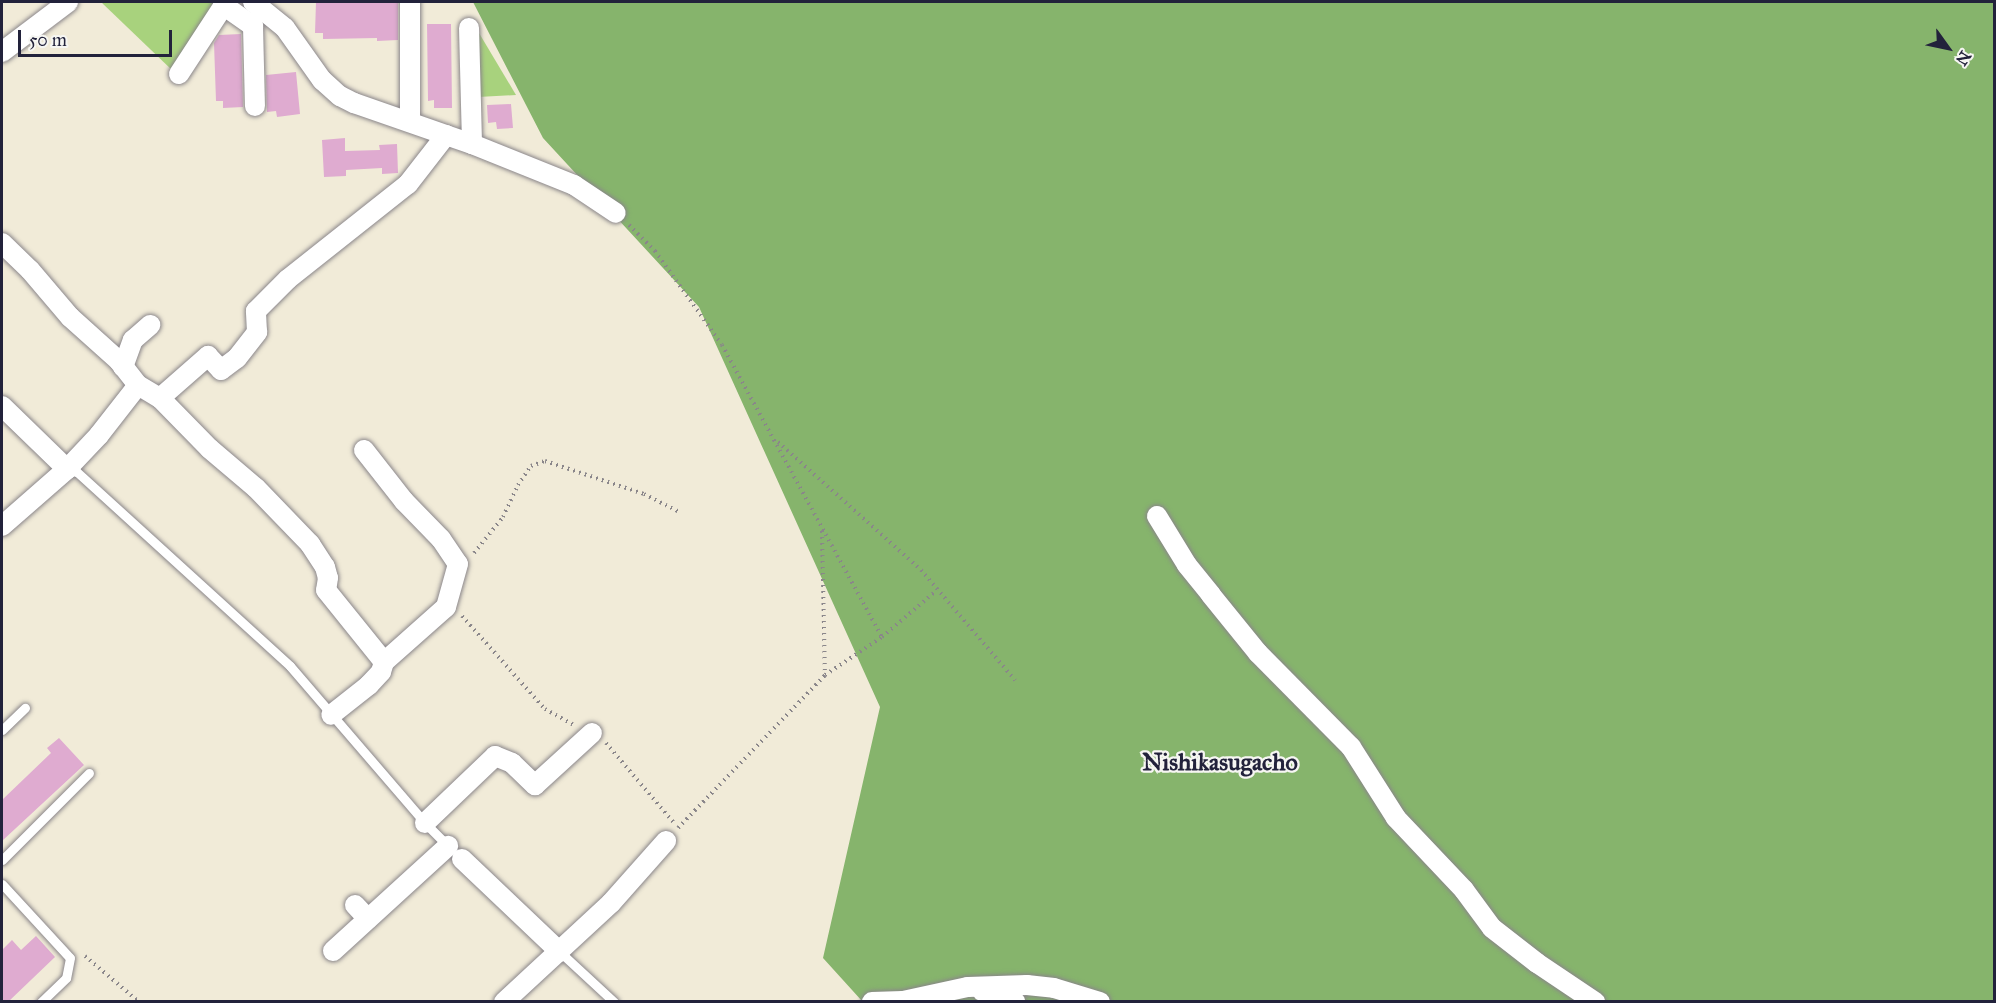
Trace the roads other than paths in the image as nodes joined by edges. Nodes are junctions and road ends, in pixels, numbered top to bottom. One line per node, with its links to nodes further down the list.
1 (68, 2): 6 (street)
2 (258, 2): 9 (street)
3 (410, 2): 9 (street)
4 (224, 3): 7 (street); 8 (street)
5 (469, 28): 11 (street)
6 (2, 52)
7 (178, 74)
8 (255, 106)
9 (410, 122): 10 (street)
10 (446, 135): 11 (street); 17 (street)
11 (472, 144): 12 (street)
12 (616, 213)
13 (2, 243): 15 (street)
14 (150, 325): 15 (street)
15 (123, 367): 16 (street)
16 (138, 385): 17 (street); 20 (street)
17 (160, 399): 23 (street)
18 (2, 406): 20 (street)
19 (364, 450): 23 (street)
20 (67, 469): 22 (street); 25 (lane)
21 (1157, 516): 43 (street)
22 (2, 526)
23 (384, 662): 25 (street)
24 (25, 708): 26 (lane)
25 (331, 715): 29 (lane)
26 (2, 730)
27 (592, 734): 29 (street)
28 (89, 773): 32 (lane)
29 (425, 823): 31 (lane)
30 (672, 834): 35 (street)
31 (455, 852): 34 (street); 35 (street)
32 (2, 860)
33 (2, 884): 37 (lane)
34 (333, 951)
35 (560, 952): 38 (street); 39 (lane)
36 (968, 987): 40 (street); 41 (street); 42 (street)
37 (41, 1002)
38 (504, 1002)
39 (614, 1002)
40 (872, 1002)
41 (1015, 1002)
42 (1100, 1002)
43 (1595, 1002)

